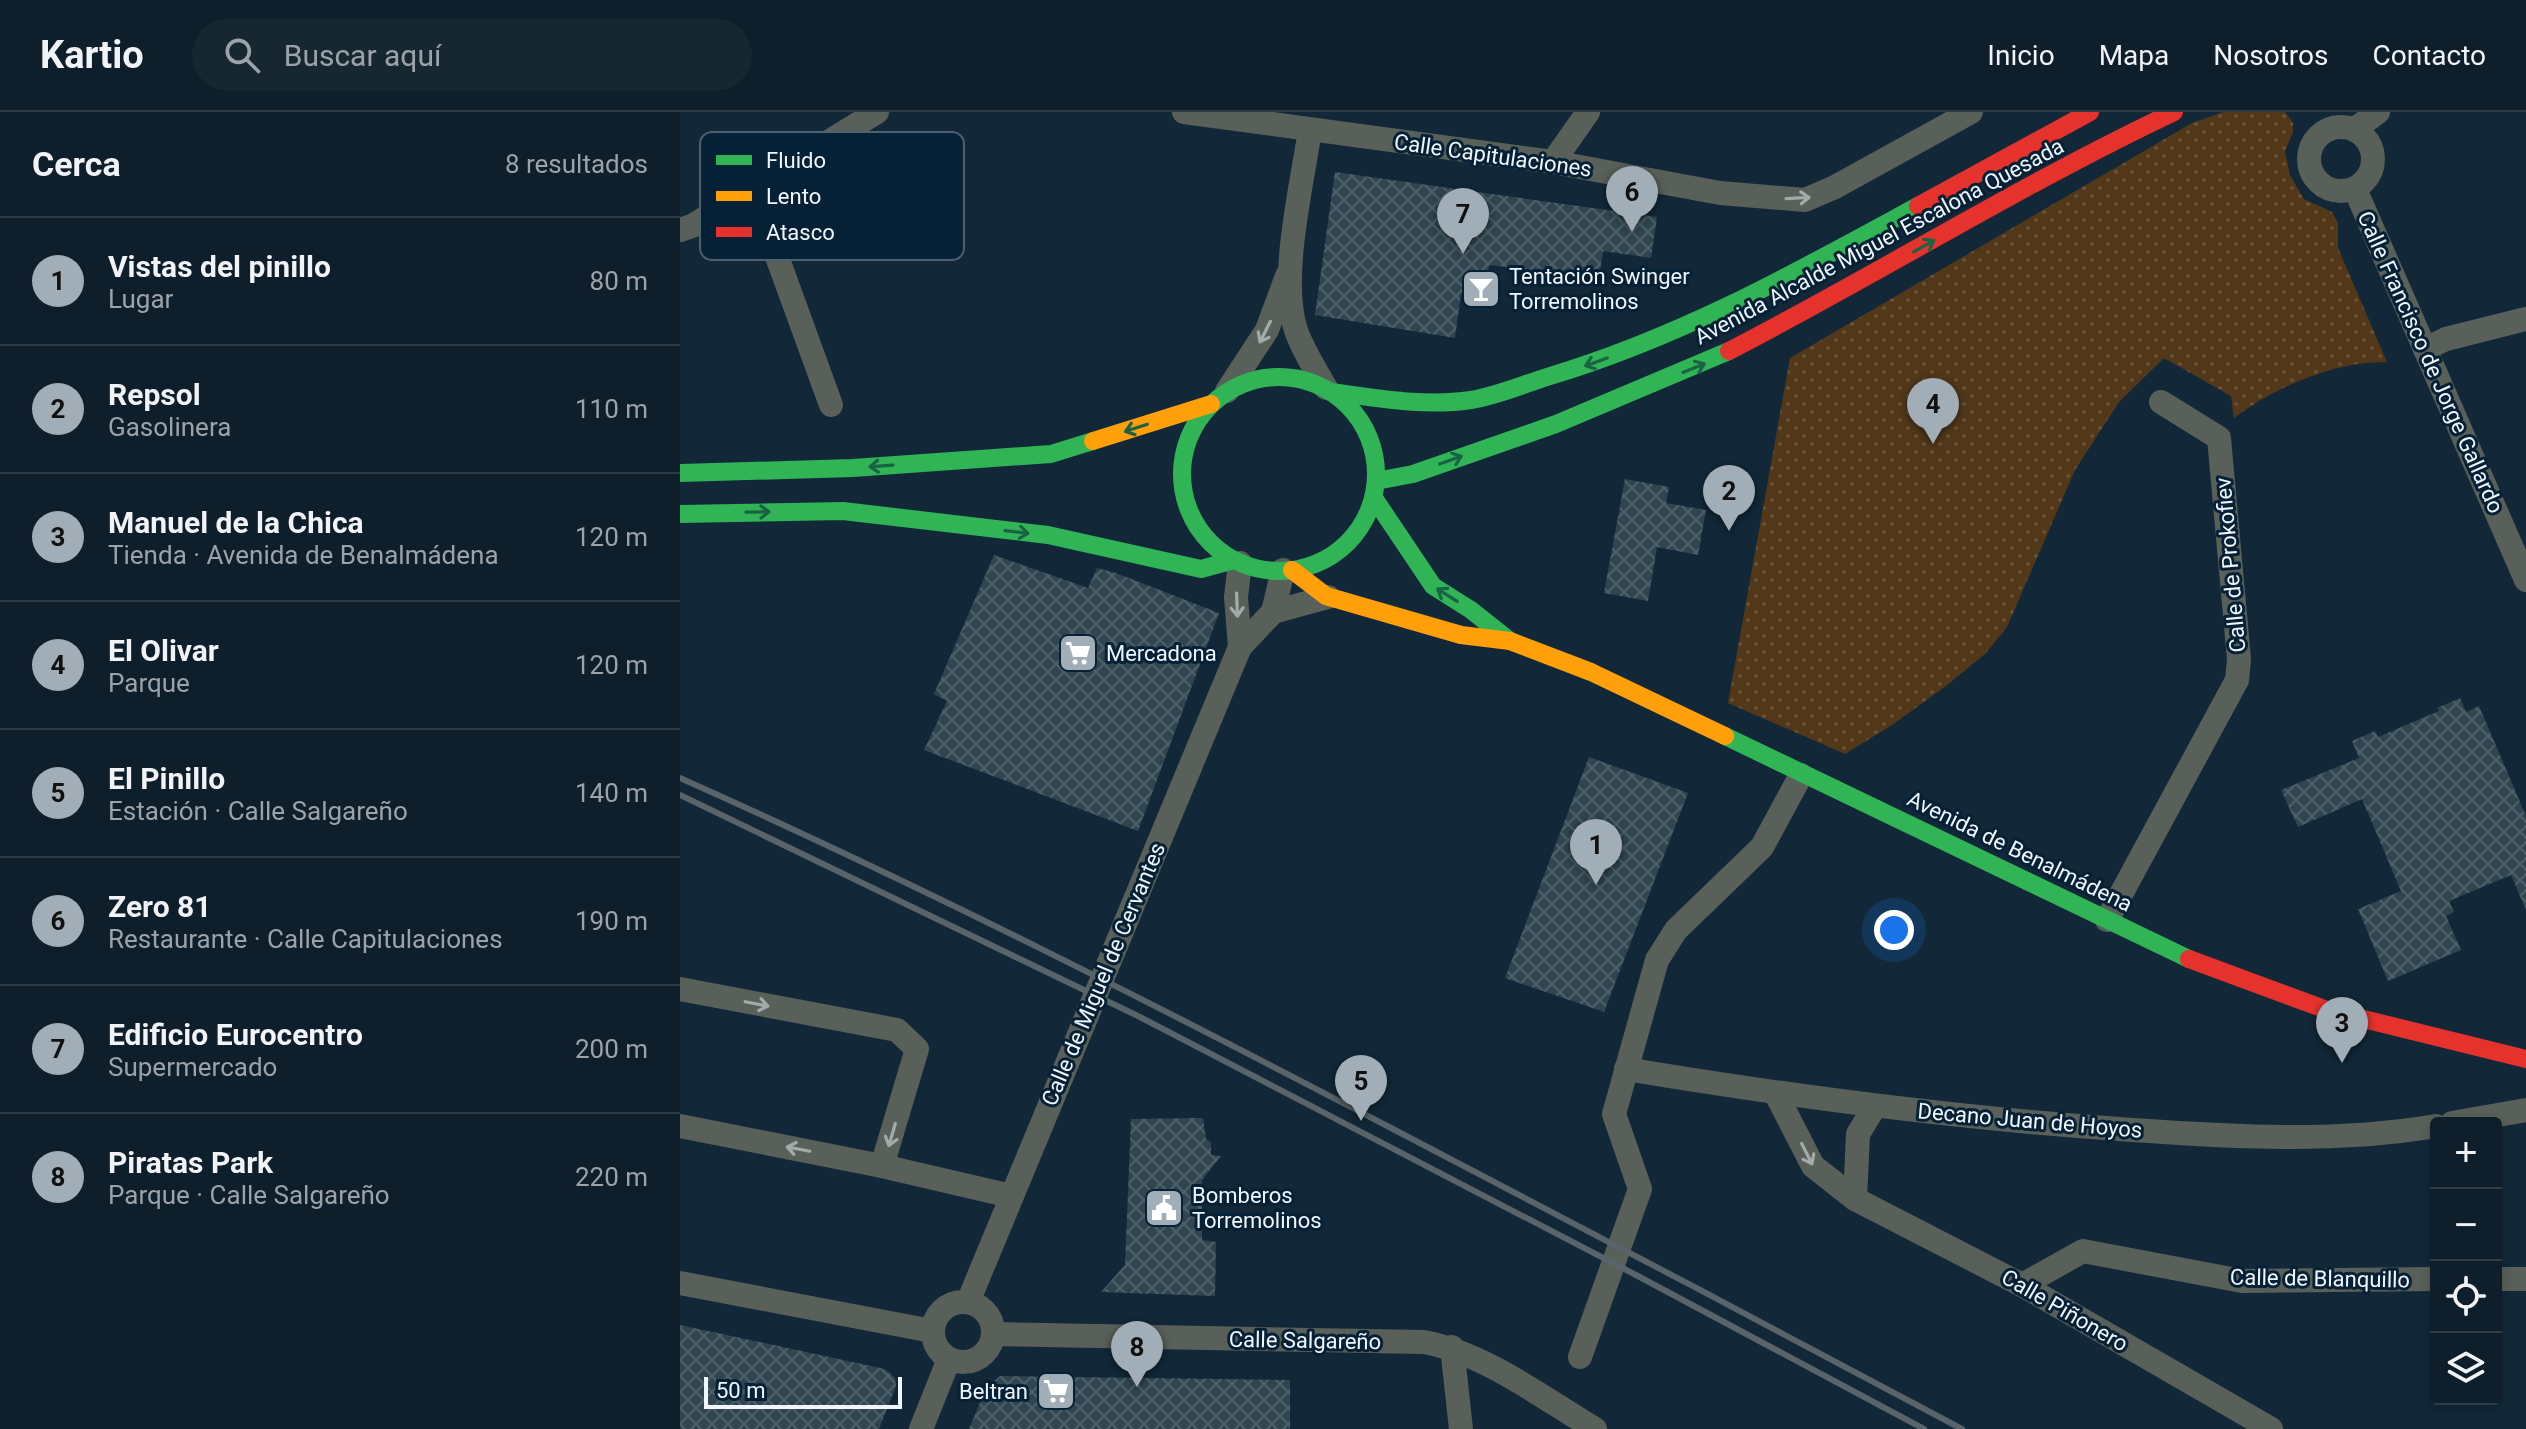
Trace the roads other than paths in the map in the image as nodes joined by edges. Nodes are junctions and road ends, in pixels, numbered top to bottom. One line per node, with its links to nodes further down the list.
1 (877, 112): 11 (street)
2 (1184, 112): 10 (street, Calle Capitulaciones)
3 (1588, 112): 12 (street)
4 (1971, 112): 12 (street, Calle Capitulaciones, one-way to 4)
5 (2090, 112): 20 (main road, Avenida Alcalde Miguel Escalona Quesada, one-way to 20)
6 (2174, 112): 25 (main road, Avenida Alcalde Miguel Escalona Quesada, one-way to 6)
7 (2378, 112): 9 (street)
8 (2318, 122): 9 (street); 13 (street)
9 (2355, 129): 13 (street)
10 (1310, 130): 12 (street, Calle Capitulaciones); 17 (street)
11 (844, 132)
12 (1553, 162)
13 (2355, 189): 19 (street, Calle Francisco de Jorge Gallardo)
14 (700, 221): 15 (street)
15 (680, 230)
16 (778, 260): 23 (street)
17 (1291, 267): 20 (street); 21 (street, one-way to 21)
18 (2526, 319): 19 (street)
19 (2425, 349): 29 (street, Calle Francisco de Jorge Gallardo)
20 (1329, 390): 21 (main road); 25 (main road)
21 (1219, 398): 24 (main road, one-way to 24); 27 (main road)
22 (2161, 402): 35 (street, Calle de Prokofiev)
23 (831, 405)
24 (680, 473)
25 (1375, 489): 28 (main road); 32 (main road, Avenida de Benalmádena, one-way to 25)
26 (680, 514): 27 (main road, one-way to 27)
27 (1237, 562): 28 (main road); 33 (street, one-way to 33)
28 (1288, 570): 30 (main road, Avenida de Benalmádena); 31 (street)
29 (2526, 580)
30 (1328, 597): 31 (street); 32 (main road, Avenida de Benalmádena)
31 (1273, 612): 33 (street)
32 (1510, 641): 34 (main road, Avenida de Benalmádena)
33 (1240, 647): 46 (street, Calle de Miguel de Cervantes)
34 (1801, 775): 35 (main road, Avenida de Benalmádena); 38 (street)
35 (2107, 920): 37 (main road, Avenida de Benalmádena)
36 (680, 989): 45 (street, one-way to 45)
37 (2526, 1059)
38 (1626, 1069): 39 (street, Decano Juan de Hoyos); 57 (street)
39 (1776, 1094): 40 (street, Decano Juan de Hoyos); 47 (street, Calle Piñonero, one-way to 47)
40 (1875, 1106): 44 (street, Decano Juan de Hoyos); 47 (street)
41 (2526, 1110): 42 (street)
42 (2486, 1117)
43 (680, 1126): 45 (street, one-way to 43)
44 (2430, 1127)
45 (882, 1166): 46 (street)
46 (1011, 1196): 53 (street, Calle de Miguel de Cervantes)
47 (1855, 1199): 52 (street, Calle Piñonero)
48 (2430, 1279): 52 (street, Calle de Blanquillo)
49 (2502, 1279): 50 (street)
50 (2526, 1279)
51 (680, 1283): 54 (street)
52 (2022, 1285): 62 (street, Calle Piñonero)
53 (968, 1302): 54 (street); 55 (street)
54 (932, 1331): 58 (street)
55 (993, 1334): 56 (street, Calle Salgareño); 58 (street)
56 (1452, 1347): 60 (street); 61 (street, Calle Salgareño)
57 (1580, 1357)
58 (949, 1359): 59 (street)
59 (921, 1429)
60 (1461, 1429)
61 (1595, 1429)
62 (2271, 1429)

